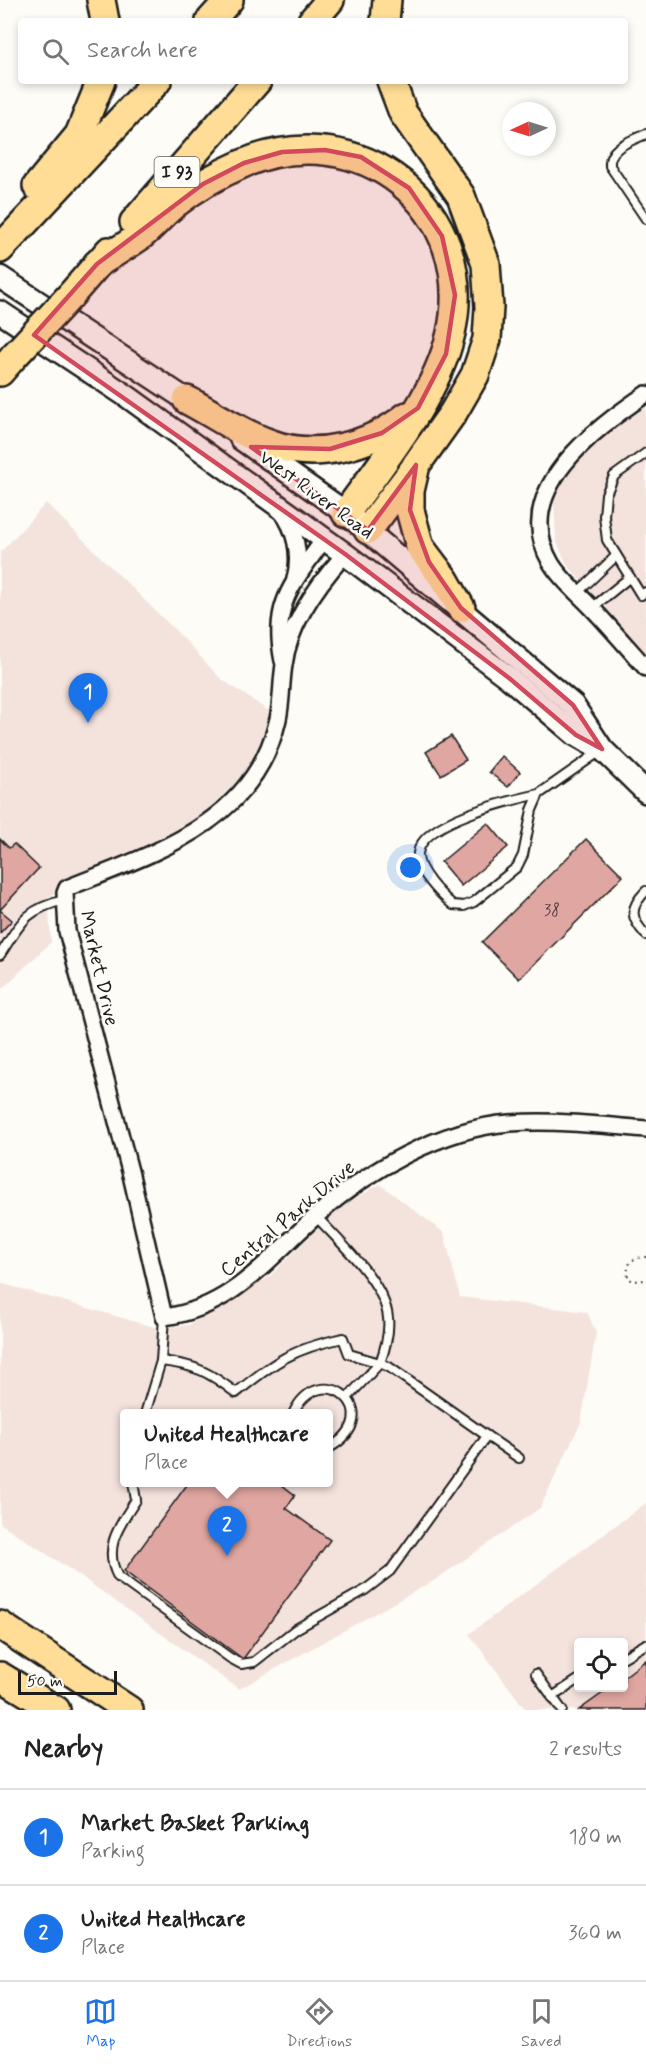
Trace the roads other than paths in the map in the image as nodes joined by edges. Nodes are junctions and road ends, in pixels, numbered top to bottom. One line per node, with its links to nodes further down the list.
1 (100, 0): 5 (highway)
2 (229, 0): 6 (highway)
3 (330, 0): 7 (highway)
4 (387, 0): 8 (highway)
5 (104, 18)
6 (213, 18)
7 (315, 18)
8 (385, 18)
9 (101, 84): 15 (highway)
10 (154, 84): 15 (highway)
11 (254, 84): 16 (highway, I 93)
12 (392, 84): 24 (highway)
13 (646, 134): 14 (lane)
14 (646, 219)
15 (0, 249)
16 (97, 264): 19 (highway, I 93, bridge); 22 (highway)
17 (0, 277): 21 (main road, West River Road)
18 (0, 312): 25 (main road, West River Road)
19 (7, 364)
20 (646, 394): 33 (street)
21 (187, 400): 22 (highway); 26 (main road, West River Road)
22 (418, 408): 26 (highway)
23 (646, 453): 30 (lane)
24 (416, 465): 27 (highway); 35 (highway)
25 (273, 502): 28 (main road, West River Road); 32 (street, Market Drive)
26 (346, 513): 27 (main road, West River Road); 28 (main road)
27 (368, 530): 29 (main road); 35 (main road, West River Road)
28 (324, 539): 29 (main road, West River Road); 32 (street, Market Drive)
29 (345, 554): 37 (street, Market Drive); 39 (main road, West River Road)
30 (616, 556): 31 (lane); 33 (lane)
31 (630, 577): 34 (lane); 36 (lane)
32 (294, 584): 37 (street, Market Drive)
33 (577, 593): 36 (street)
34 (644, 597)
35 (461, 608): 39 (main road, West River Road)
36 (592, 608): 38 (street)
37 (284, 664): 43 (street, Market Drive)
38 (646, 668)
39 (602, 749): 40 (main road, West River Road); 41 (lane)
40 (646, 792)
41 (538, 794): 41 (lane)
42 (646, 891): 44 (lane)
43 (64, 900): 45 (lane); 48 (street, Market Drive)
44 (646, 935)
45 (0, 955)
46 (646, 1129): 47 (street, Central Park Drive)
47 (315, 1216): 48 (street, Central Park Drive); 50 (lane)
48 (164, 1317): 49 (lane)
49 (161, 1361): 50 (lane); 52 (lane)
50 (380, 1363): 51 (lane); 54 (lane)
51 (348, 1396): 53 (lane); 55 (lane)
52 (145, 1409)
53 (295, 1409)
54 (487, 1436): 56 (lane); 57 (lane)
55 (333, 1446)
56 (519, 1458)
57 (135, 1487)
58 (0, 1625): 66 (highway)
59 (646, 1644): 60 (lane)
60 (628, 1655)
61 (536, 1674): 64 (lane)
62 (0, 1676): 65 (highway)
63 (574, 1683): 64 (lane)
64 (552, 1697): 67 (lane)
65 (56, 1710)
66 (129, 1710)
67 (562, 1710)

